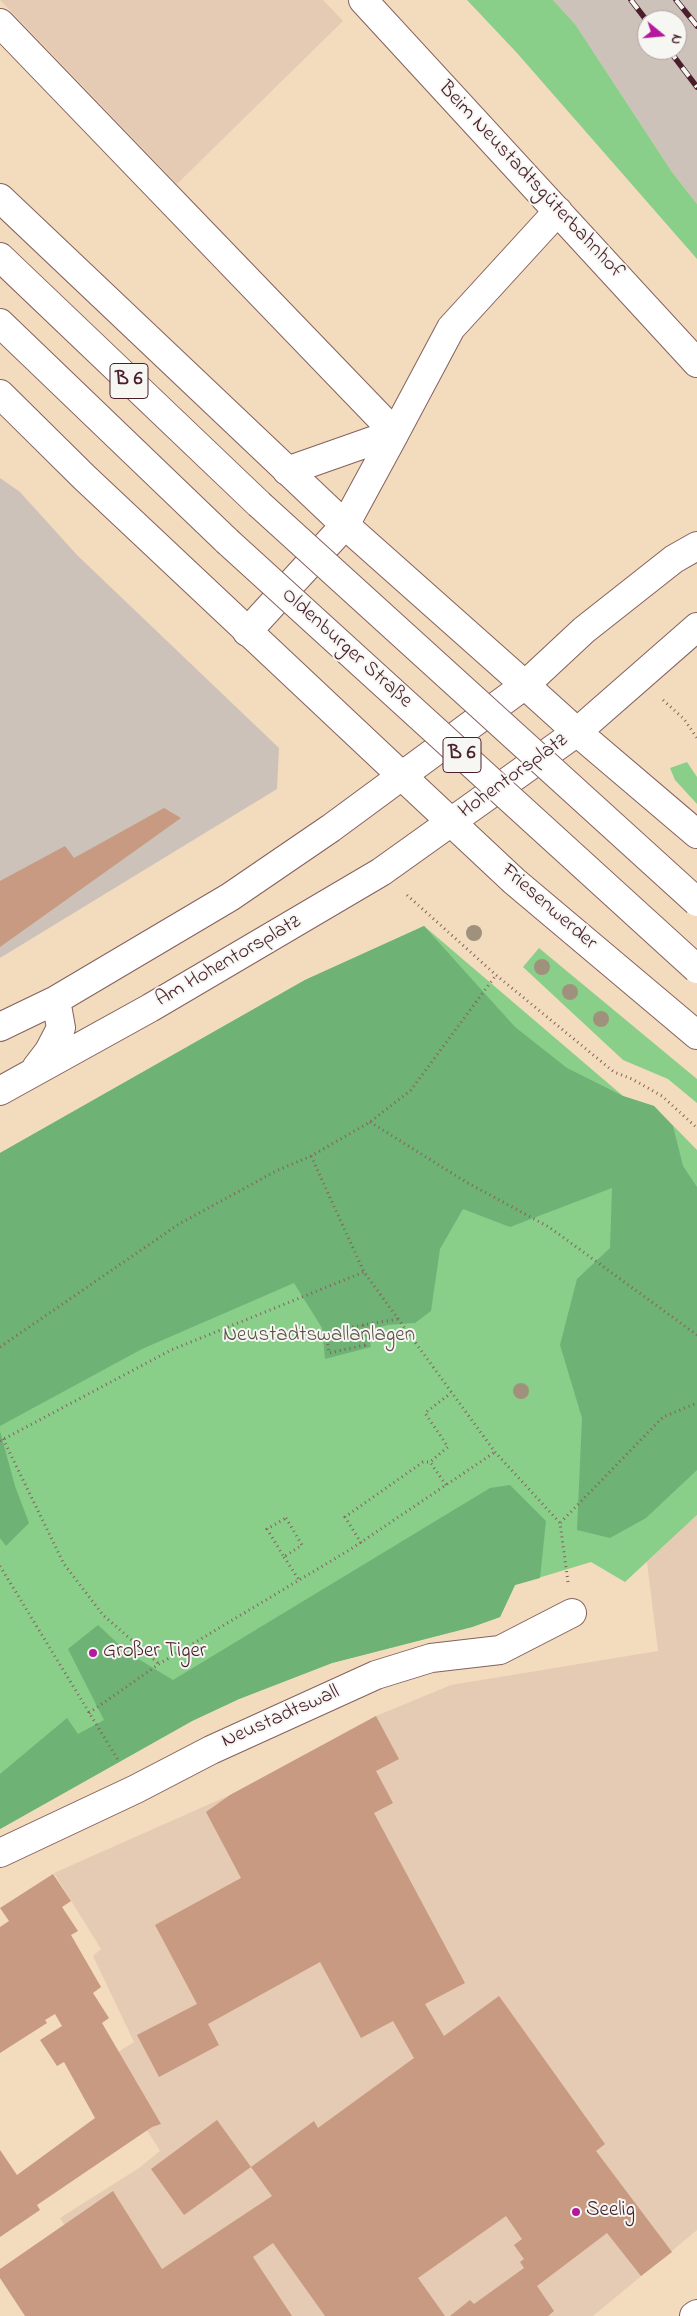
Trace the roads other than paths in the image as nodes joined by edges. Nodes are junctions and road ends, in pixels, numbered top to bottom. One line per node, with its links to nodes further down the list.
1 (363, 0): 4 (main road, Beim Neustadtsgüterbahnhof)
2 (0, 23): 9 (main road)
3 (0, 198): 10 (main road)
4 (558, 212): 7 (main road, Beim Neustadtsgüterbahnhof); 9 (main road)
5 (0, 257): 20 (main road, B 6, bridge)
6 (0, 323): 21 (main road, Oldenburger Straße / B 6, bridge)
7 (697, 363)
8 (0, 394): 14 (main road, Friesenwerder)
9 (395, 433): 10 (main road); 11 (main road)
10 (287, 471): 11 (main road)
11 (345, 526): 14 (main road); 15 (main road)
12 (697, 546): 15 (main road)
13 (697, 627): 16 (main road, Hohentorsplatz)
14 (248, 632): 17 (main road, Friesenwerder)
15 (526, 685): 16 (main road); 17 (main road)
16 (577, 732): 18 (main road, Hohentorsplatz); 19 (main road)
17 (403, 777): 18 (main road, Friesenwerder); 22 (main road)
18 (451, 822): 24 (main road, Friesenwerder); 25 (main road, Am Hohentorsplatz)
19 (697, 834)
20 (697, 902)
21 (697, 969)
22 (56, 1000): 23 (main road); 25 (main road)
23 (0, 1027)
24 (697, 1035)
25 (33, 1072): 26 (main road, Am Hohentorsplatz)
26 (0, 1091)
27 (572, 1613): 28 (main road, Neustadtswall)
28 (0, 1853)

